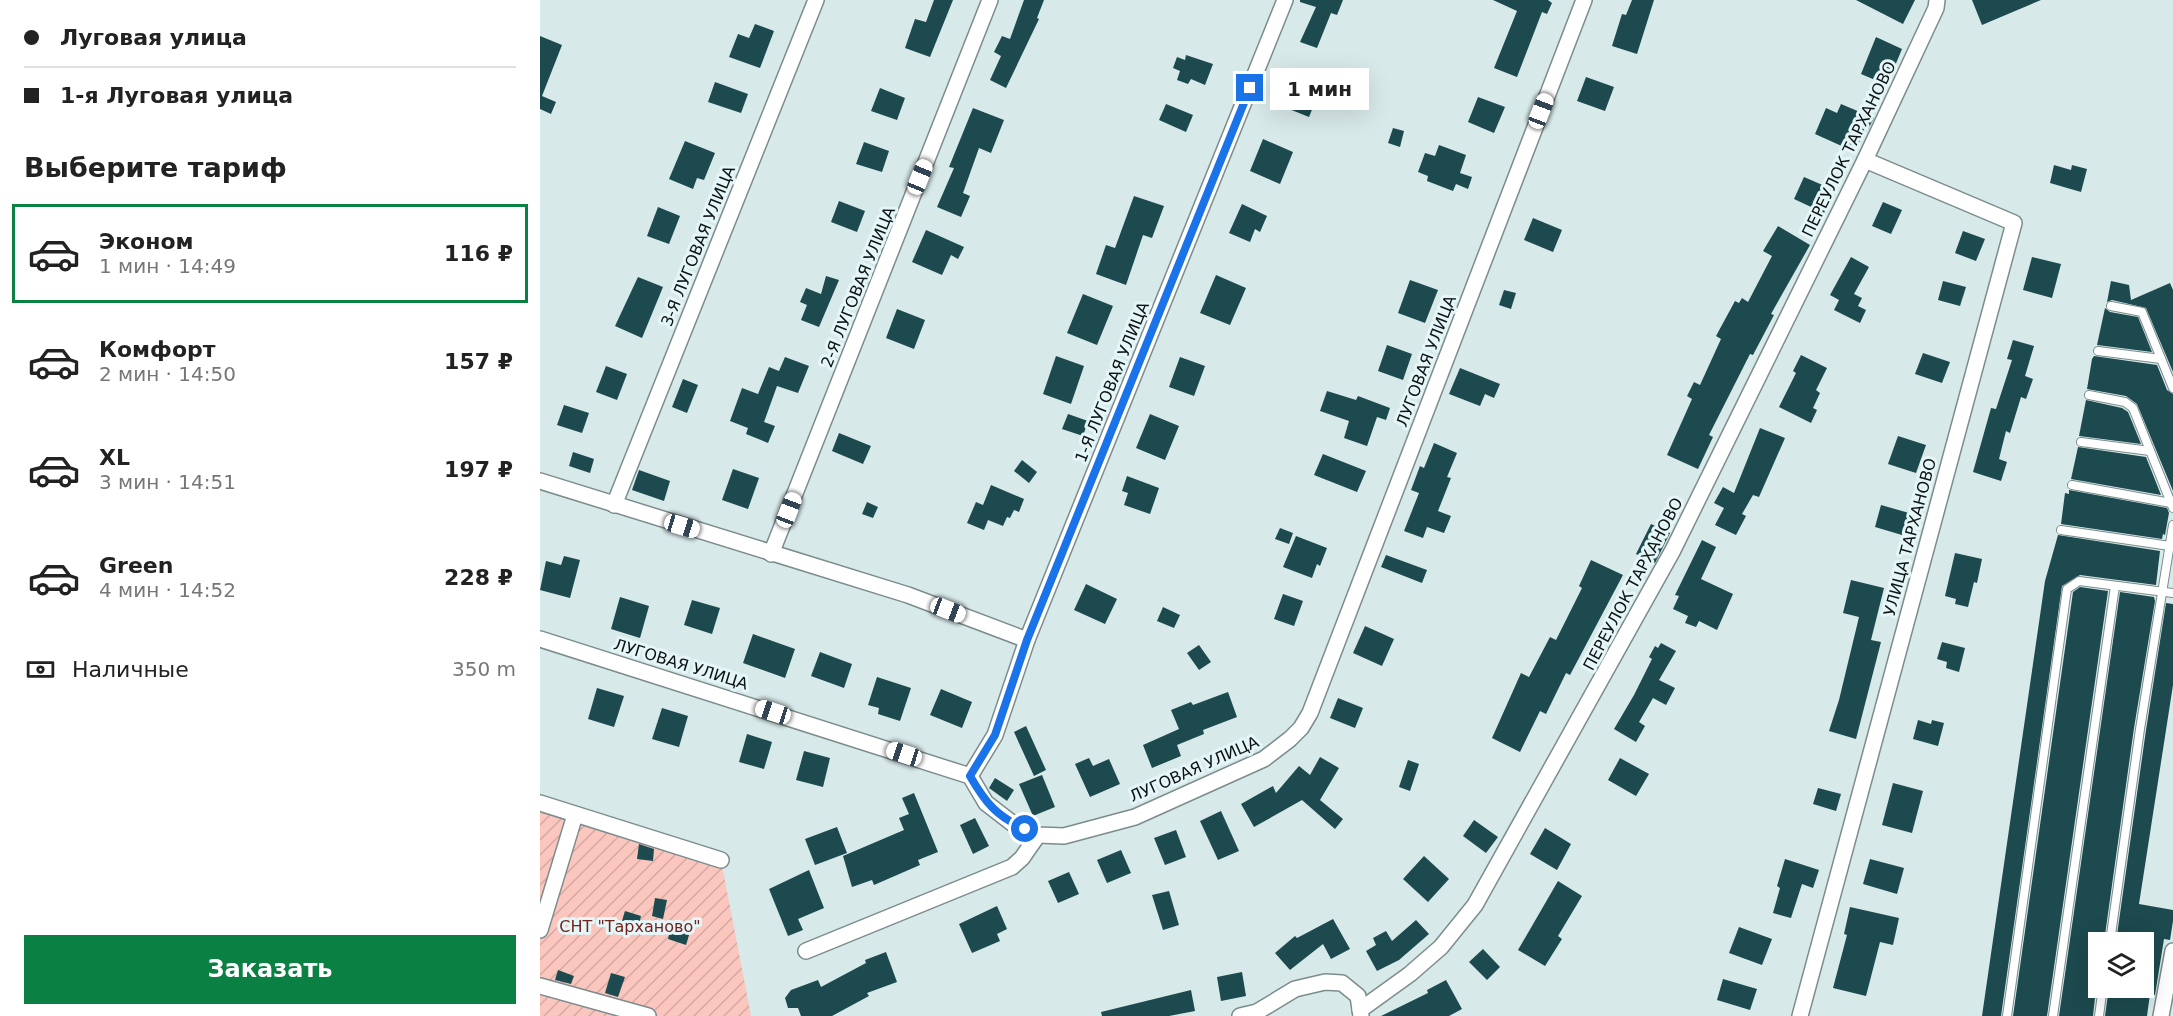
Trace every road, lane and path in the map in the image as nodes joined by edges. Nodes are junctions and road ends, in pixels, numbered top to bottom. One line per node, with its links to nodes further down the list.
1 (816, 0): 16 (street, 3-Я ЛУГОВАЯ УЛИЦА)
2 (990, 0): 21 (street, 2-Я ЛУГОВАЯ УЛИЦА)
3 (1285, 0): 26 (street, 1-Я ЛУГОВАЯ УЛИЦА)
4 (1584, 0): 30 (street, ЛУГОВАЯ УЛИЦА)
5 (1937, 0): 6 (street, ПЕРЕУЛОК ТАРХАНОВО)
6 (1865, 160): 38 (street, ПЕРЕУЛОК ТАРХАНОВО); 41 (street, УЛИЦА ТАРХАНОВО)
7 (2111, 306): 9 (lane)
8 (2098, 351): 9 (lane)
9 (2161, 359): 10 (lane)
10 (2173, 388)
11 (2089, 395): 13 (lane)
12 (2081, 442): 13 (lane)
13 (2150, 451): 17 (lane)
14 (540, 481): 16 (street)
15 (2072, 485): 17 (lane)
16 (614, 505): 21 (street)
17 (2172, 505)
18 (2173, 525): 20 (lane)
19 (2061, 530): 20 (lane)
20 (2170, 546): 23 (lane)
21 (771, 554): 26 (street)
22 (2115, 586): 23 (lane); 42 (lane); 43 (lane)
23 (2162, 591): 24 (lane); 33 (lane)
24 (2173, 593)
25 (540, 639): 27 (street, ЛУГОВАЯ УЛИЦА)
26 (1027, 640): 27 (street, 1-Я ЛУГОВАЯ УЛИЦА)
27 (970, 776): 30 (street, ЛУГОВАЯ УЛИЦА)
28 (540, 803): 29 (street)
29 (575, 814): 31 (street); 32 (street)
30 (1038, 835): 34 (street)
31 (721, 860)
32 (540, 930)
33 (2111, 932)
34 (806, 951)
35 (2173, 951): 45 (street)
36 (540, 986): 39 (street)
37 (2101, 998): 44 (lane)
38 (1361, 1013): 40 (street, ПЕРЕУЛОК ТАРХАНОВО)
39 (648, 1016)
40 (1240, 1016)
41 (1800, 1016)
42 (2007, 1016)
43 (2054, 1016)
44 (2099, 1016)
45 (2162, 1016)

